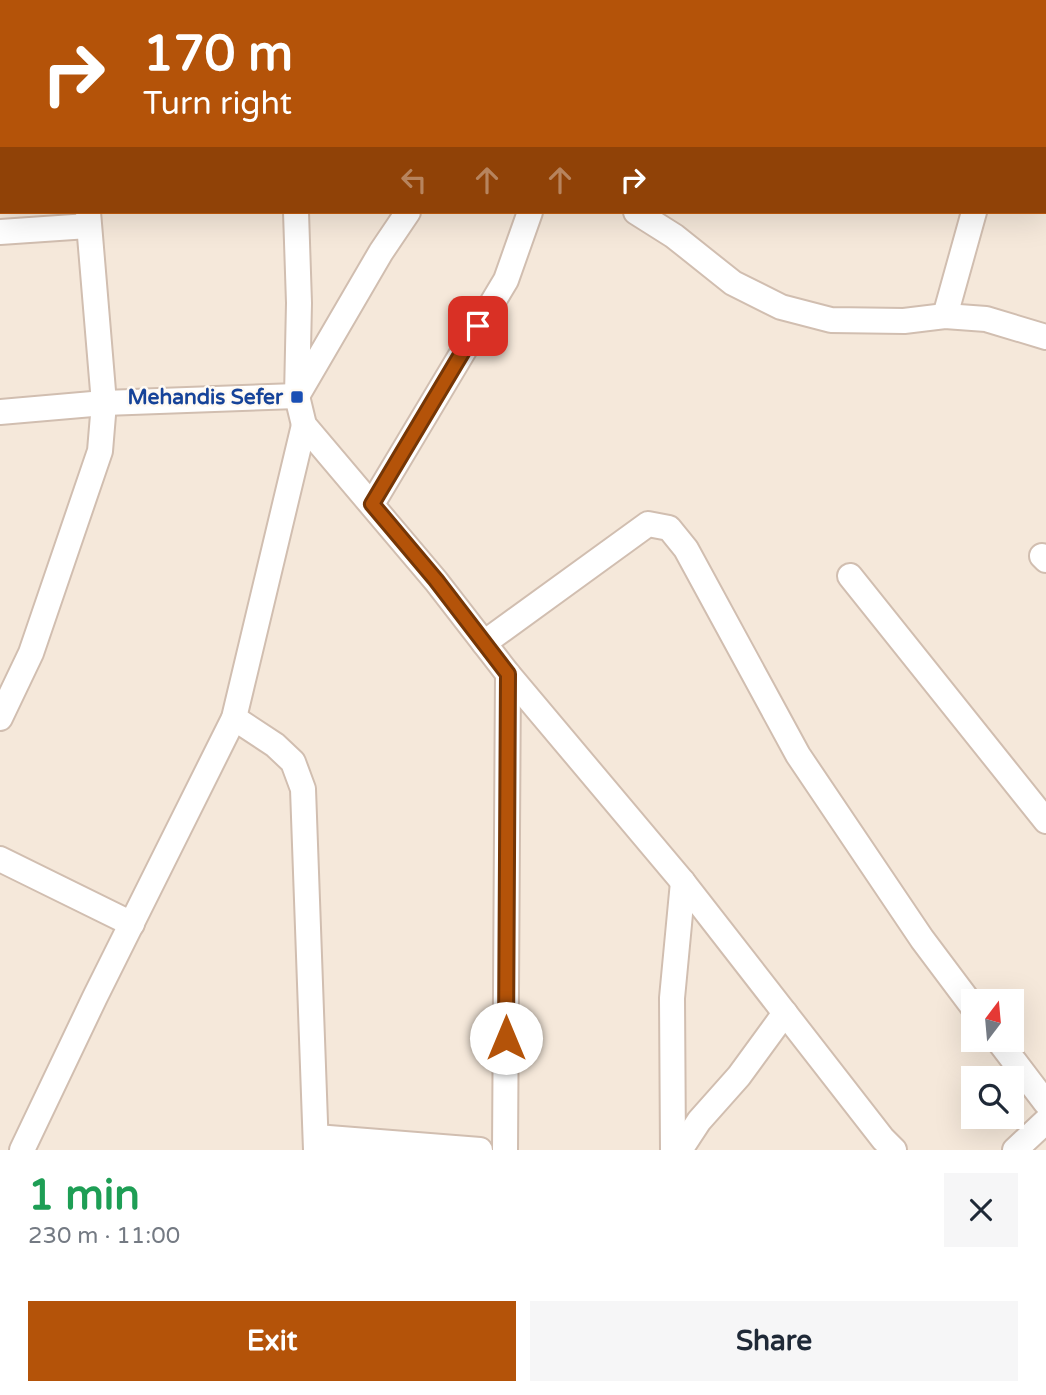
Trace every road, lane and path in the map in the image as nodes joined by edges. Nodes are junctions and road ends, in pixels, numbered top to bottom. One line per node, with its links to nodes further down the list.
1 (296, 214): 10 (street)
2 (407, 214): 10 (street)
3 (529, 214): 14 (street)
4 (639, 214): 8 (street)
5 (973, 214): 8 (street)
6 (88, 219): 7 (street); 11 (street)
7 (0, 232)
8 (945, 316): 9 (street)
9 (1046, 337)
10 (297, 396): 11 (street); 13 (street)
11 (104, 403): 12 (street); 18 (street)
12 (0, 412)
13 (304, 425): 14 (street); 19 (street)
14 (372, 504): 16 (street)
15 (850, 576): 20 (street)
16 (484, 643): 17 (street); 24 (street)
17 (508, 674): 22 (street); 33 (street)
18 (0, 718)
19 (234, 718): 23 (street); 29 (street)
20 (1046, 821)
21 (0, 859): 23 (street)
22 (683, 882): 25 (street); 34 (street)
23 (132, 924): 31 (street)
24 (961, 991)
25 (785, 1013): 30 (street); 35 (street)
26 (1007, 1052): 27 (street)
27 (1046, 1102)
28 (1046, 1121): 36 (street)
29 (316, 1143): 32 (street)
30 (885, 1146)
31 (22, 1150)
32 (480, 1150)
33 (505, 1150)
34 (673, 1150)
35 (680, 1150)
36 (1015, 1150)

